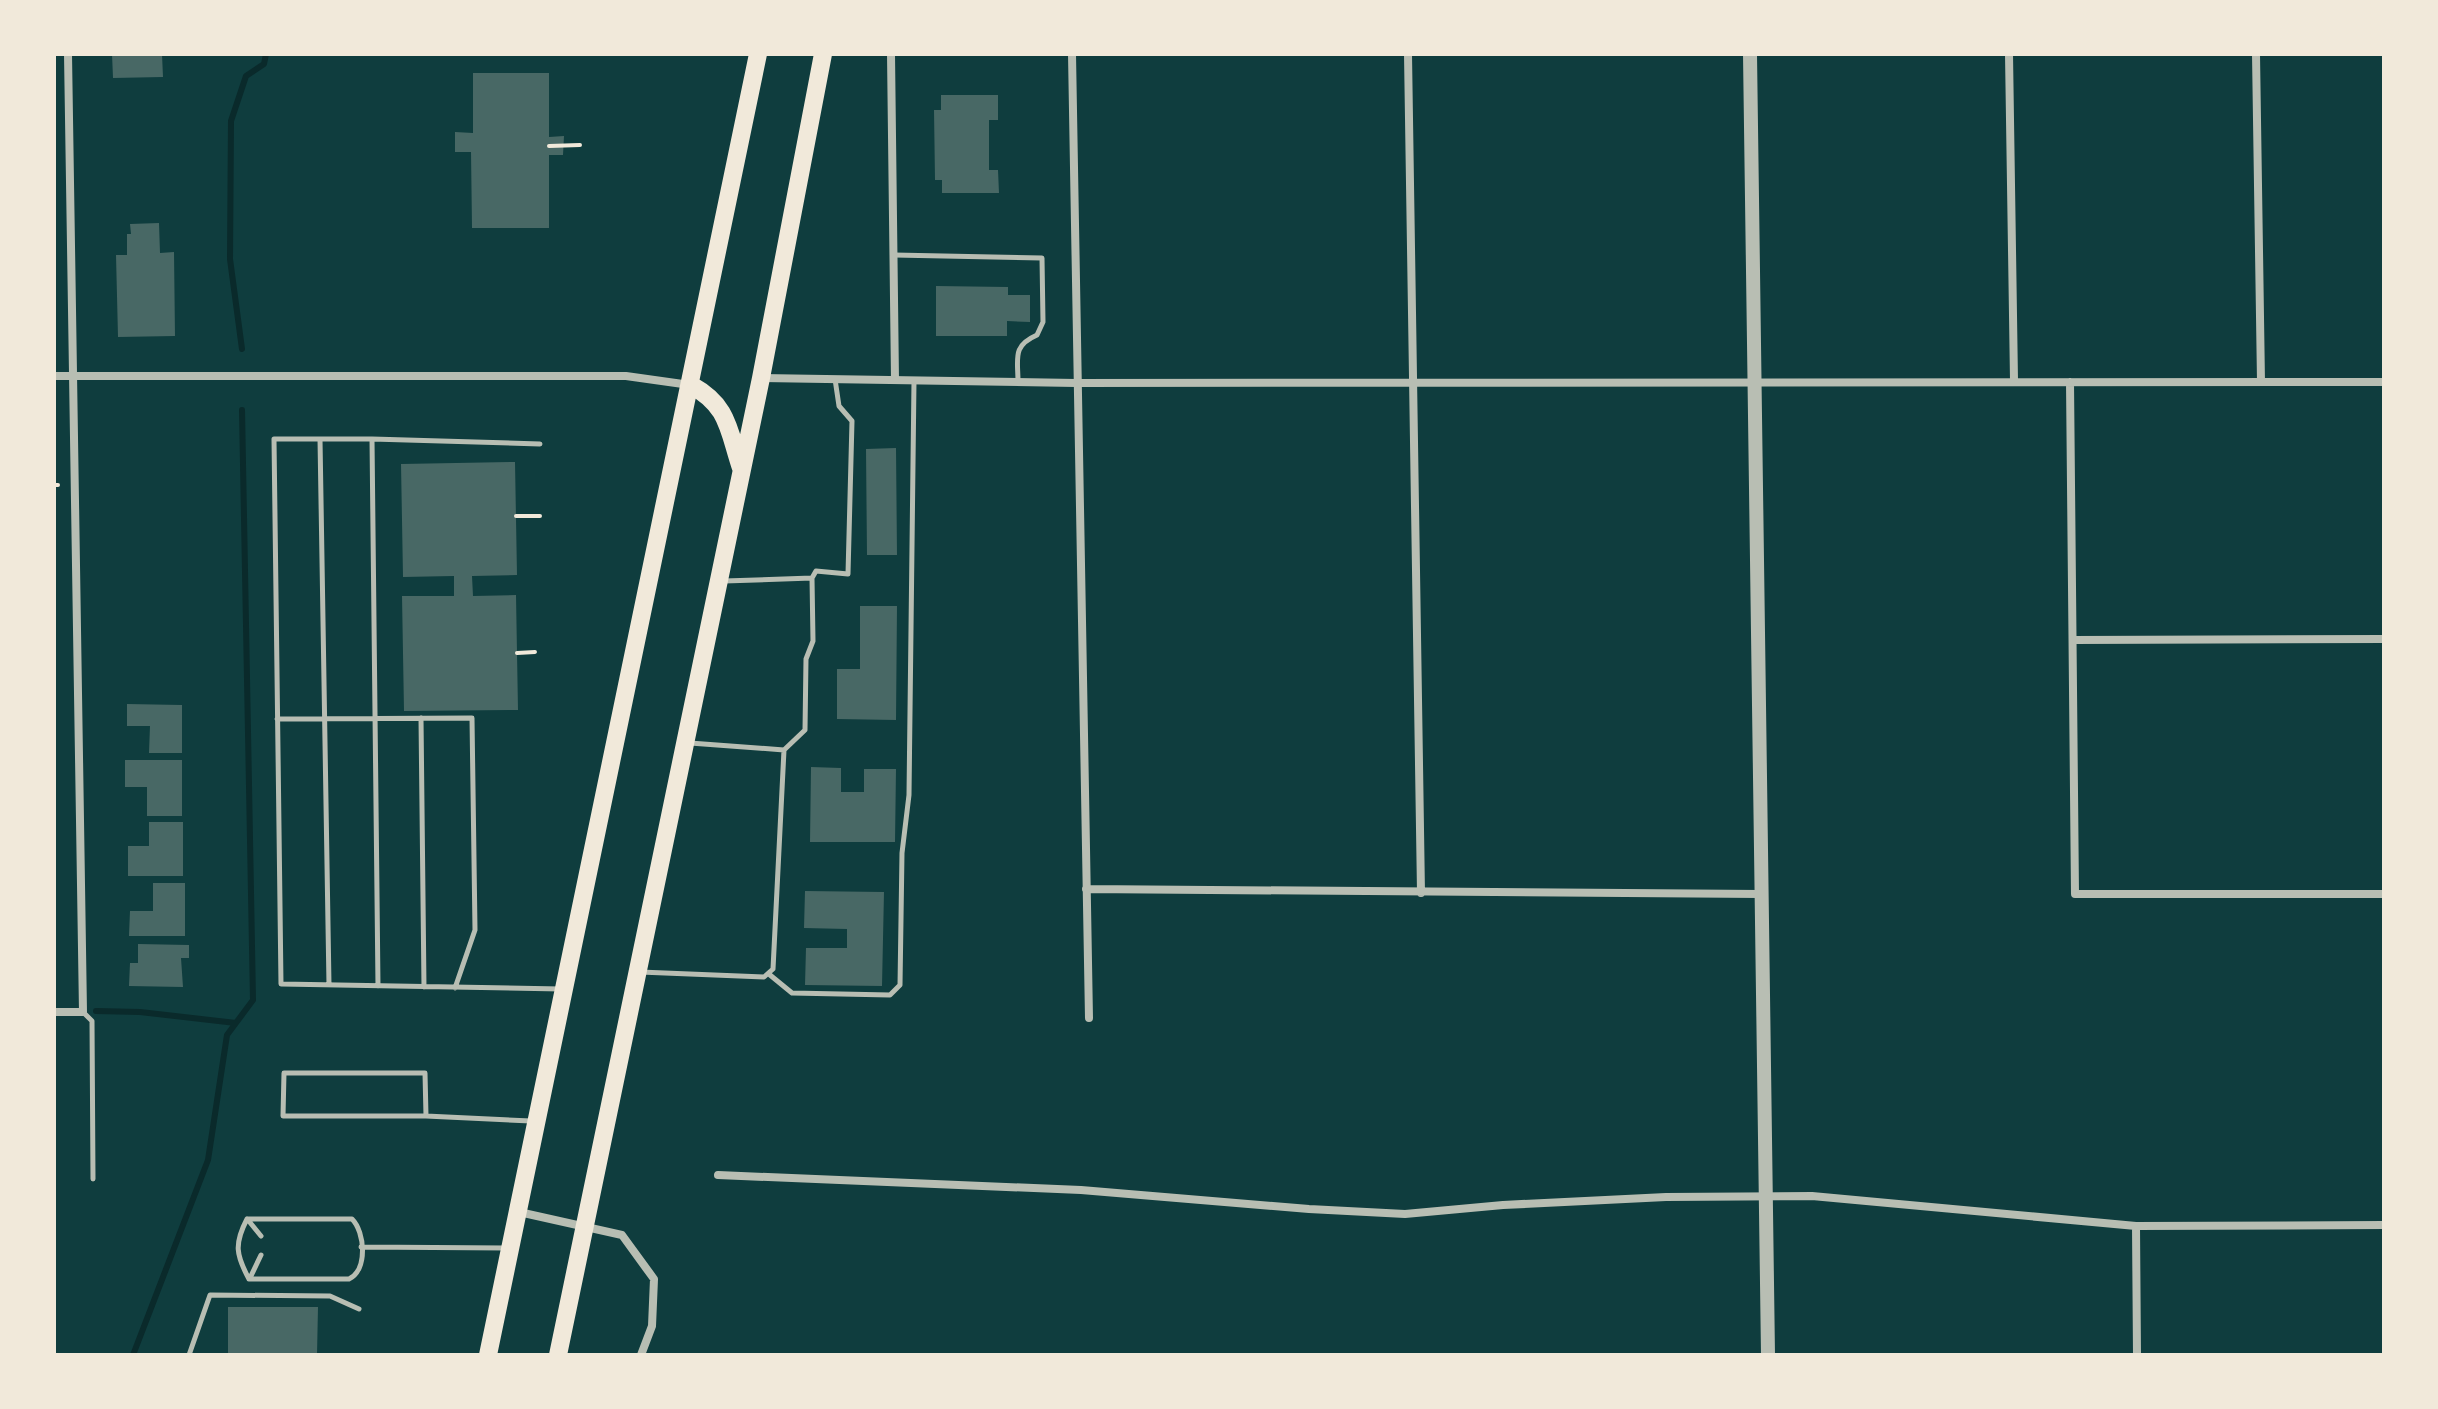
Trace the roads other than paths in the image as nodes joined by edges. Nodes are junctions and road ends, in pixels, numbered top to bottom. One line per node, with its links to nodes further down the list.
1 (68, 54): 12 (street)
2 (758, 54): 25 (highway)
3 (823, 54): 13 (highway)
4 (891, 54): 10 (street)
5 (1072, 54): 24 (street)
6 (1408, 54): 18 (street)
7 (1750, 54): 20 (street)
8 (2009, 54): 16 (street)
9 (2256, 54): 22 (street)
10 (893, 255): 15 (street); 19 (lane)
11 (54, 376): 12 (street)
12 (73, 376): 25 (street); 52 (street)
13 (761, 378): 14 (street); 29 (highway)
14 (835, 379): 15 (street); 30 (lane)
15 (895, 380): 17 (street)
16 (2014, 380): 20 (street); 21 (street)
17 (914, 381): 19 (street); 45 (lane)
18 (1412, 381): 20 (street); 24 (street); 41 (street)
19 (1018, 382): 24 (street)
20 (1754, 382): 42 (street)
21 (2070, 382): 22 (street); 33 (street)
22 (2261, 382): 23 (street)
23 (2384, 382)
24 (1076, 383): 40 (street)
25 (691, 385): 29 (highway); 50 (highway)
26 (320, 439): 27 (lane); 36 (lane); 37 (lane)
27 (372, 439): 28 (lane); 34 (lane)
28 (540, 444)
29 (742, 470): 31 (highway)
30 (812, 578): 31 (lane); 39 (lane)
31 (719, 581): 38 (highway)
32 (2384, 639): 33 (street)
33 (2073, 640): 43 (street)
34 (377, 718): 35 (lane); 37 (lane); 47 (lane)
35 (421, 718): 48 (lane); 49 (lane)
36 (277, 719): 37 (lane); 46 (lane)
37 (323, 719): 46 (lane)
38 (685, 742): 39 (lane); 44 (highway)
39 (784, 750): 45 (lane)
40 (1086, 889): 41 (street); 53 (street)
41 (1421, 893): 42 (street)
42 (1761, 894): 58 (street)
43 (2384, 894)
44 (637, 971): 45 (lane); 63 (highway)
45 (770, 975)
46 (329, 985): 47 (lane)
47 (378, 986): 48 (lane)
48 (424, 987): 49 (lane)
49 (455, 988): 50 (lane)
50 (566, 989): 55 (highway)
51 (54, 1012): 52 (street)
52 (83, 1012): 57 (lane)
53 (1089, 1018)
54 (426, 1116): 54 (lane); 55 (lane)
55 (537, 1121): 59 (highway)
56 (718, 1175): 58 (street)
57 (93, 1179)
58 (1766, 1196): 62 (street); 74 (street)
59 (518, 1211): 63 (street); 66 (highway)
60 (247, 1219): 64 (lane); 65 (lane); 68 (lane)
61 (2384, 1225): 62 (street)
62 (2136, 1226): 75 (street)
63 (584, 1228): 72 (highway); 73 (street)
64 (261, 1236)
65 (361, 1247): 66 (lane); 68 (lane)
66 (511, 1248): 71 (highway)
67 (261, 1255): 68 (lane)
68 (249, 1279)
69 (359, 1309): 70 (lane)
70 (189, 1355)
71 (488, 1355)
72 (558, 1355)
73 (641, 1355)
74 (1768, 1355)
75 (2137, 1355)

